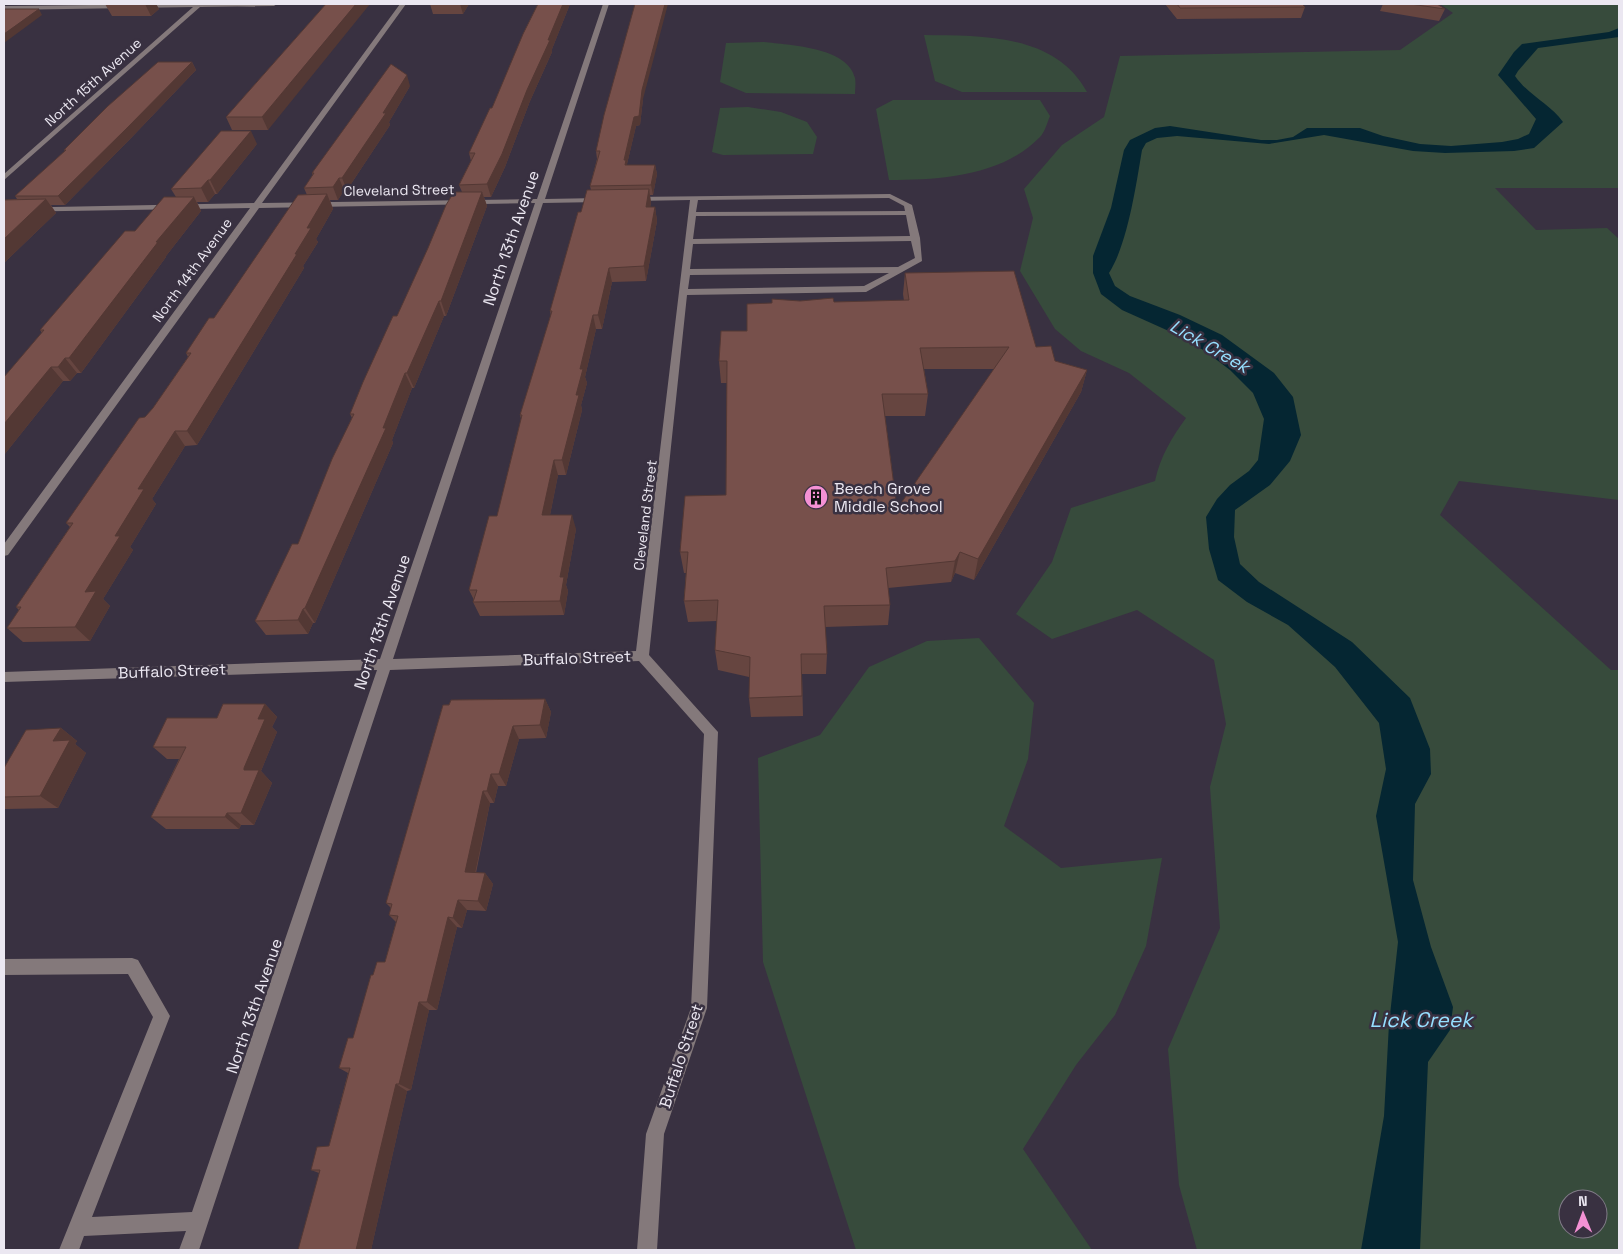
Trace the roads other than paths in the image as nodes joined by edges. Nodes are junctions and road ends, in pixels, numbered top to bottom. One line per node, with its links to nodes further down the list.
1 (199, 4): 2 (street); 5 (street); 6 (street, North 15th Avenue)
2 (274, 4)
3 (403, 4): 11 (street, North 14th Avenue)
4 (606, 4): 10 (street, North 13th Avenue)
5 (4, 8)
6 (4, 178)
7 (694, 198): 8 (street); 13 (street); 14 (street, Cleveland Street)
8 (626, 199)
9 (606, 200): 10 (street, Cleveland Street)
10 (540, 201): 11 (street, Cleveland Street); 22 (street, North 13th Avenue)
11 (256, 206): 12 (street, Cleveland Street); 20 (street, North 14th Avenue)
12 (4, 210)
13 (909, 213): 14 (street); 15 (street)
14 (692, 214): 16 (street, Cleveland Street)
15 (916, 238): 16 (street); 17 (street)
16 (690, 242): 18 (street, Cleveland Street)
17 (902, 270): 18 (street); 19 (street)
18 (687, 272): 19 (street, Cleveland Street)
19 (685, 292): 21 (street, Cleveland Street)
20 (4, 552)
21 (642, 656): 22 (street, Buffalo Street); 29 (street, Buffalo Street)
22 (385, 664): 23 (street, Buffalo Street); 25 (street, North 13th Avenue)
23 (4, 677)
24 (4, 967): 26 (street)
25 (199, 1221): 26 (street); 28 (street, North 13th Avenue)
26 (78, 1227): 27 (street)
27 (69, 1250)
28 (189, 1250)
29 (647, 1250)

